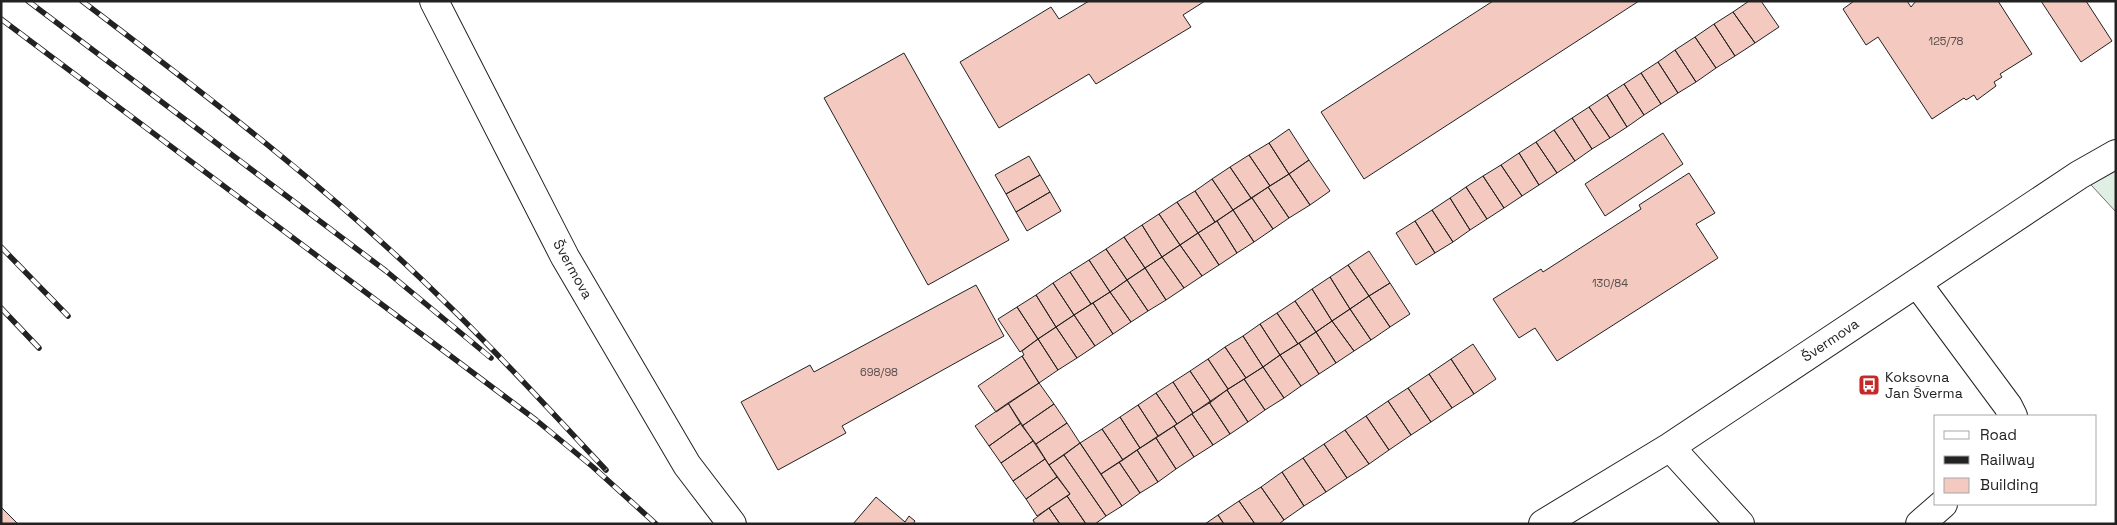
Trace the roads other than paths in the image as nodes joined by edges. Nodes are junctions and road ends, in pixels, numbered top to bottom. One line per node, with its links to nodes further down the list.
1 (434, 1): 7 (street, Švermova)
2 (2116, 154): 3 (street, Švermova)
3 (1917, 283): 4 (street); 5 (street, Švermova)
4 (2012, 415)
5 (1670, 447): 8 (street, Švermova); 9 (street)
6 (1942, 505): 10 (street)
7 (732, 524)
8 (1543, 524)
9 (1740, 524)
10 (1920, 524)

